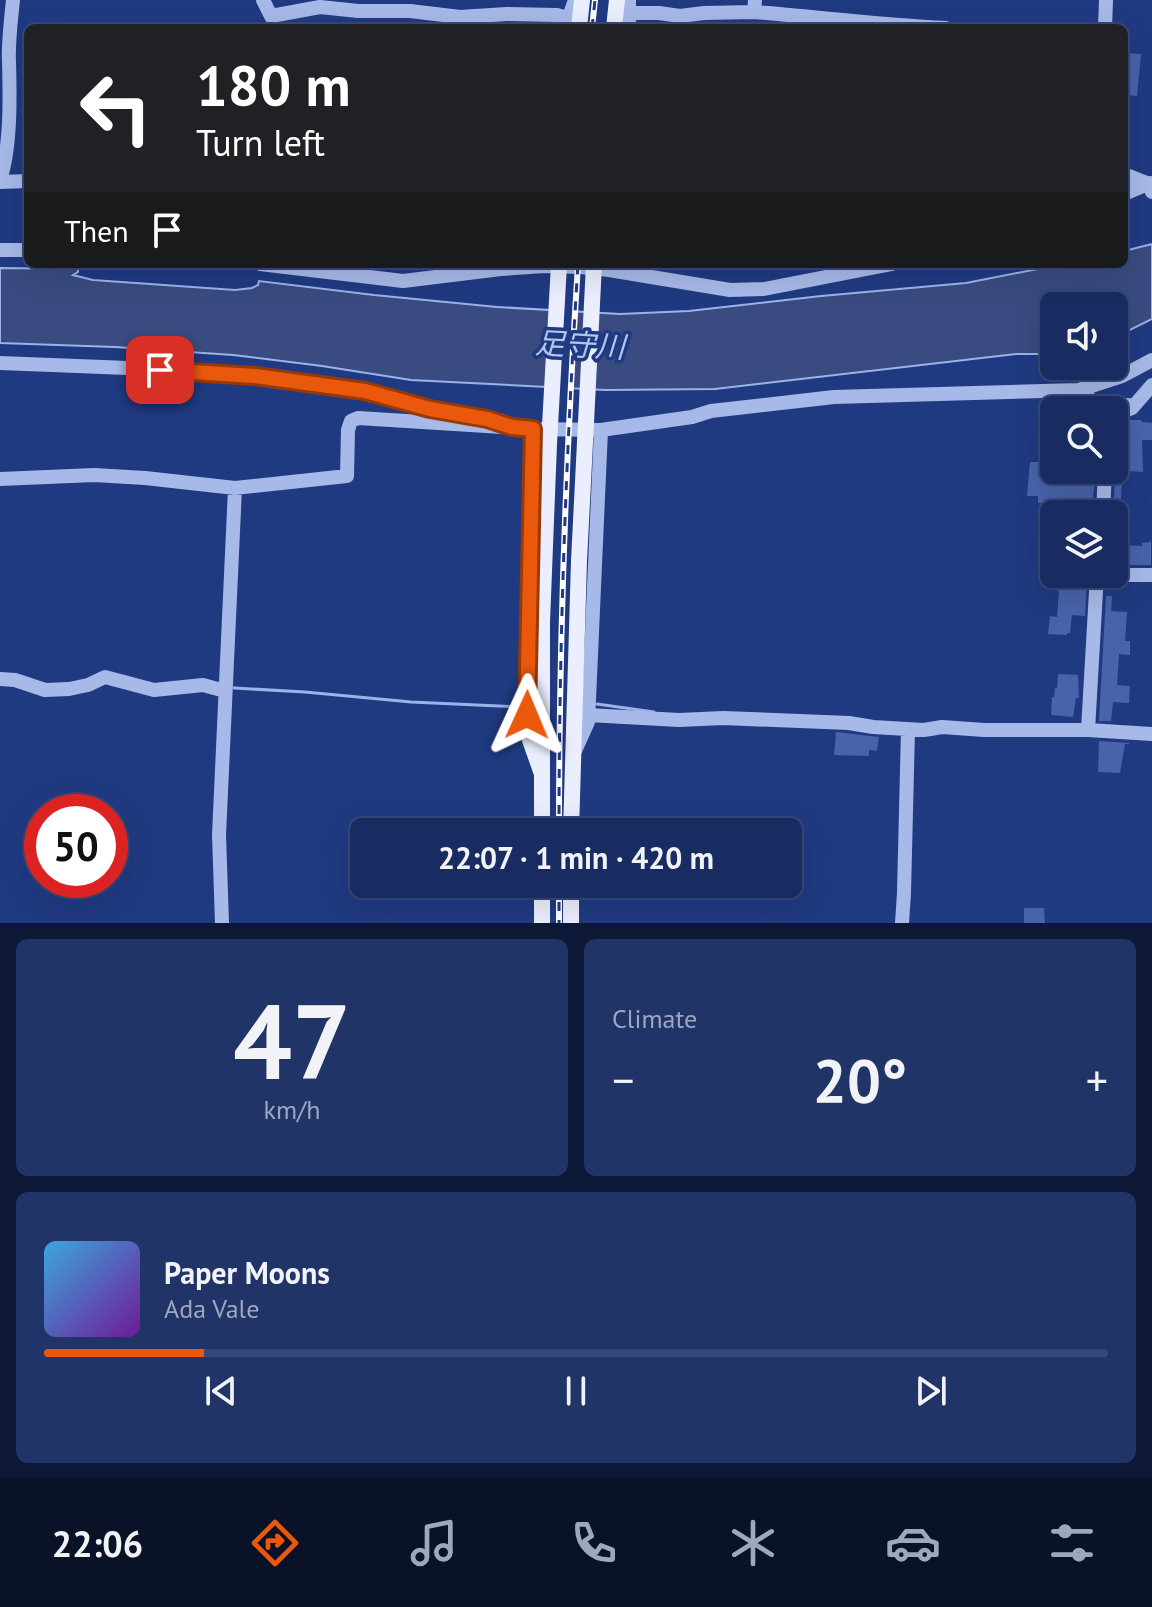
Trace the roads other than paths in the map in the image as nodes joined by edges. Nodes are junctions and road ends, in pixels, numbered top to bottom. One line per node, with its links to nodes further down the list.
1 (13, 0): 17 (street)
2 (263, 0): 9 (street)
3 (575, 0): 11 (street)
4 (582, 0): 12 (main road)
5 (617, 0): 13 (main road)
6 (1106, 0): 15 (street)
7 (754, 6): 8 (street); 14 (street)
8 (630, 14)
9 (271, 22): 10 (street)
10 (570, 24)
11 (571, 24)
12 (571, 24)
13 (614, 24)
14 (877, 24)
15 (1105, 24)
16 (1128, 176): 19 (street)
17 (0, 181): 18 (street)
18 (24, 181)
19 (1151, 187): 20 (street)
20 (1128, 193)
21 (0, 250): 22 (street)
22 (24, 250)
23 (312, 268): 24 (street)
24 (513, 268)
25 (549, 268): 48 (main road, bridge)
26 (604, 268): 47 (main road, bridge)
27 (614, 268): 28 (street)
28 (872, 268)
29 (1152, 360): 35 (street)
30 (0, 363): 33 (street)
31 (1152, 385): 32 (street)
32 (1140, 405)
33 (512, 427): 34 (street); 37 (street)
34 (533, 429): 35 (street); 48 (main road)
35 (601, 430): 43 (street)
36 (0, 479): 37 (street)
37 (235, 488): 42 (street)
38 (1128, 575): 39 (street)
39 (1152, 575)
40 (1095, 588): 44 (street)
41 (0, 679): 42 (street)
42 (225, 691): 53 (street)
43 (588, 715): 45 (street); 47 (street)
44 (1088, 728): 45 (street); 46 (street)
45 (908, 729): 56 (street)
46 (1152, 734)
47 (573, 756): 50 (main road)
48 (542, 774): 49 (main road)
49 (542, 818)
50 (571, 818)
51 (542, 898): 54 (main road)
52 (571, 898): 55 (main road)
53 (222, 923)
54 (542, 923)
55 (571, 923)
56 (902, 923)

